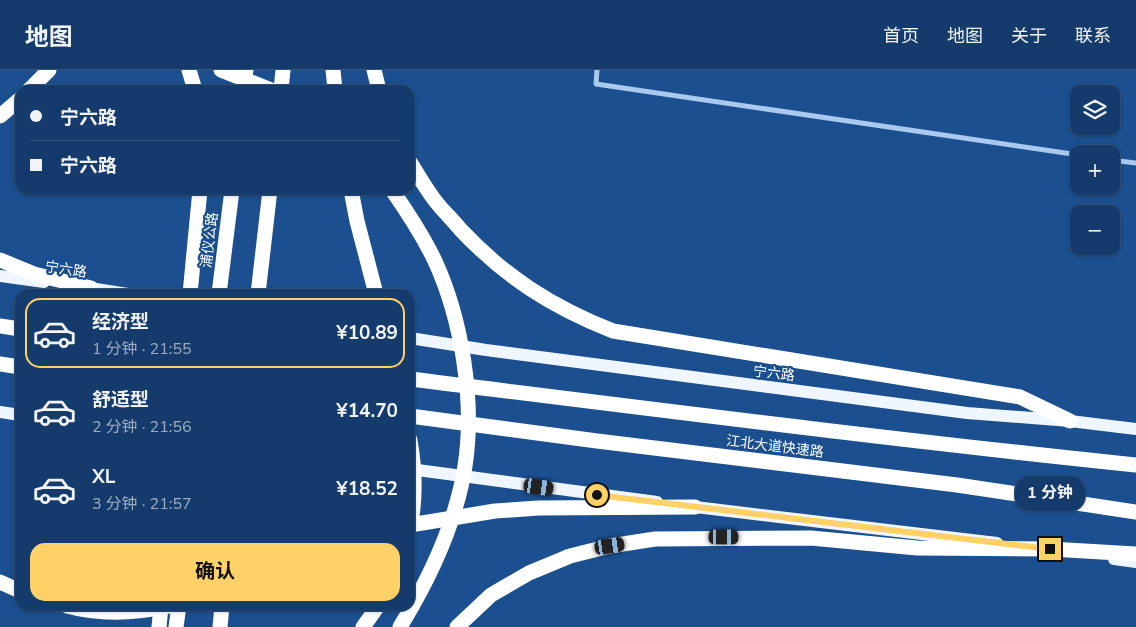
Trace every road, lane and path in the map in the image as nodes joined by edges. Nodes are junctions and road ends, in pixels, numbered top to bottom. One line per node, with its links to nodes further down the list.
1 (50, 70): 9 (highway)
2 (189, 70): 10 (highway)
3 (221, 70): 12 (highway, bridge)
4 (246, 70): 11 (highway)
5 (283, 70): 13 (highway)
6 (333, 70): 14 (highway)
7 (374, 70): 15 (highway)
8 (597, 70): 18 (street)
9 (34, 85)
10 (194, 85)
11 (244, 85)
12 (258, 85)
13 (282, 85)
14 (334, 85)
15 (378, 85)
16 (15, 102): 17 (highway)
17 (0, 116)
18 (1070, 154)
19 (1120, 161): 20 (street)
20 (1136, 163)
21 (415, 170): 44 (highway)
22 (200, 195): 31 (highway)
23 (231, 195): 32 (highway, 浦仪公路)
24 (269, 195): 33 (highway)
25 (352, 195): 34 (highway)
26 (395, 195): 56 (highway, bridge)
27 (0, 260): 29 (highway)
28 (0, 276): 29 (main road, 宁六路)
29 (91, 288): 30 (main road, 宁六路)
30 (97, 289)
31 (190, 289)
32 (220, 289)
33 (259, 289)
34 (375, 289)
35 (0, 326): 36 (highway)
36 (15, 328)
37 (415, 339): 44 (main road, 宁六路)
38 (0, 364): 39 (highway)
39 (15, 366)
40 (415, 380): 46 (highway, 江北大道快速路)
41 (0, 412): 42 (main road)
42 (15, 414)
43 (415, 417): 49 (highway, 江北大道快速路)
44 (1070, 421): 45 (main road, 宁六路)
45 (1136, 429)
46 (1136, 465)
47 (415, 470): 48 (main road)
48 (695, 506): 50 (highway); 51 (main road)
49 (1136, 512)
50 (415, 525)
51 (1050, 549): 52 (highway); 53 (main road); 69 (highway)
52 (1136, 554)
53 (1136, 562)
54 (0, 582): 55 (highway)
55 (15, 589)
56 (415, 602)
57 (100, 611): 58 (highway)
58 (147, 611)
59 (161, 611): 64 (highway, bridge)
60 (178, 611): 65 (highway)
61 (222, 611): 66 (highway)
62 (374, 611): 67 (highway)
63 (410, 611): 68 (highway, bridge)
64 (159, 627)
65 (176, 627)
66 (220, 627)
67 (363, 627)
68 (400, 627)
69 (457, 627)

